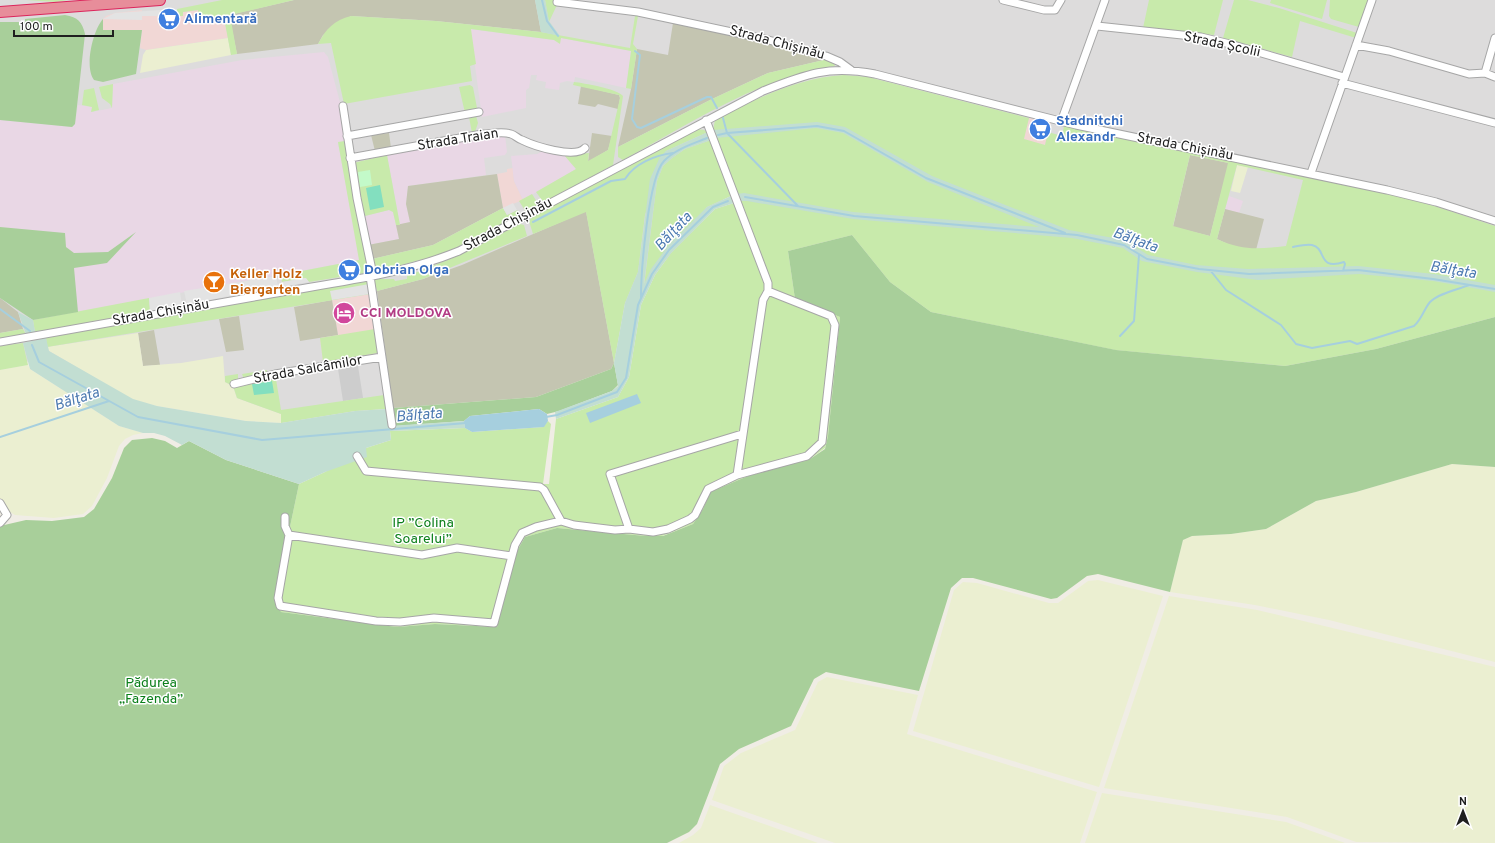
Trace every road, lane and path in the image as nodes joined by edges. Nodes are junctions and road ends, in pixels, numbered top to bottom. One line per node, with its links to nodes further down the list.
1 (160, 0): 7 (highway)
2 (1003, 0): 3 (street)
3 (1061, 0)
4 (1105, 0): 9 (street)
5 (1372, 0): 11 (street)
6 (557, 2): 12 (street, Strada Chișinău)
7 (91, 3): 8 (highway)
8 (0, 12)
9 (1097, 26): 15 (street, Strada Școlii); 19 (street)
10 (1495, 38): 13 (street)
11 (1356, 45): 13 (street); 15 (street)
12 (851, 70): 18 (street, Strada Chișinău); 19 (street, Strada Chișinău)
13 (1485, 73): 14 (street)
14 (1495, 77)
15 (1343, 80): 20 (street, Strada Școlii); 24 (street)
16 (343, 106): 21 (street)
17 (479, 112): 21 (street, Strada Traian)
18 (706, 120): 26 (street, Strada Chișinău); 27 (street)
19 (1061, 122): 24 (street, Strada Chișinău)
20 (1495, 123)
21 (347, 136): 23 (street)
22 (585, 148): 23 (street, Strada Traian)
23 (350, 158): 26 (street)
24 (1311, 173): 25 (street, Strada Chișinău)
25 (1495, 221)
26 (372, 276): 28 (street, Strada Chișinău); 29 (street, Strada Salcâmilor)
27 (768, 291): 32 (street); 34 (street)
28 (0, 342)
29 (382, 357): 30 (street, Strada Salcâmilor); 31 (street, Strada Salcâmilor)
30 (234, 384)
31 (392, 425)
32 (742, 434): 34 (street); 39 (street)
33 (357, 456): 37 (street)
34 (738, 475): 39 (street)
35 (0, 503): 38 (street)
36 (285, 517): 40 (street)
37 (561, 521): 39 (street); 41 (street)
38 (0, 523)
39 (629, 529)
40 (289, 535): 41 (street); 41 (street)
41 (512, 556)

